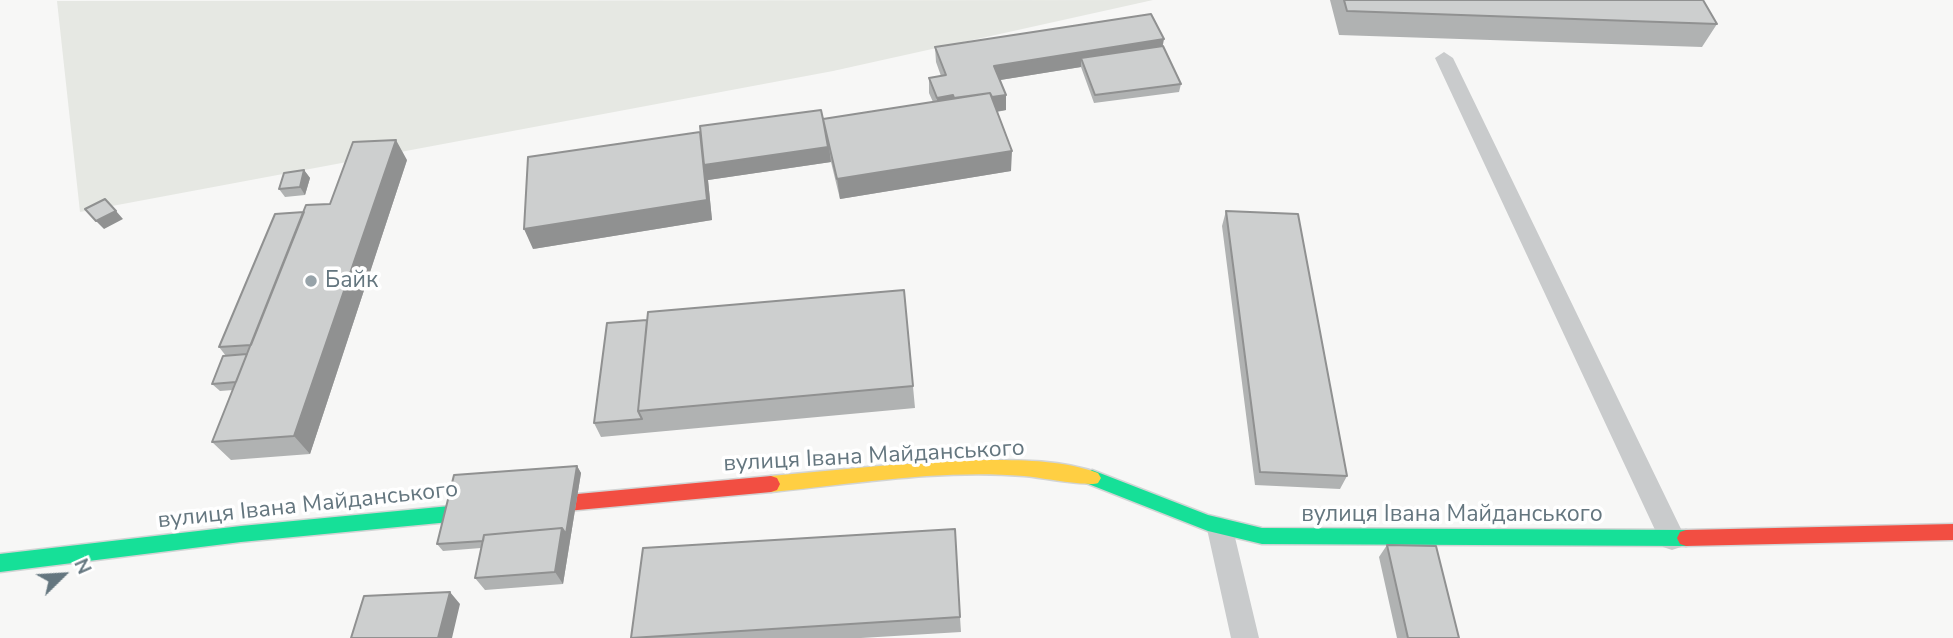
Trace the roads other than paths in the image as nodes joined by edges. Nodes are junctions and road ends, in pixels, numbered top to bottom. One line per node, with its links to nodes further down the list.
1 (1444, 58): 4 (lane)
2 (1220, 529): 4 (street, вулиця Івана Майданського); 5 (street, вулиця Івана Майданського); 6 (lane)
3 (1953, 532): 4 (street, вулиця Івана Майданського)
4 (1672, 538)
5 (0, 563)
6 (1245, 638)

